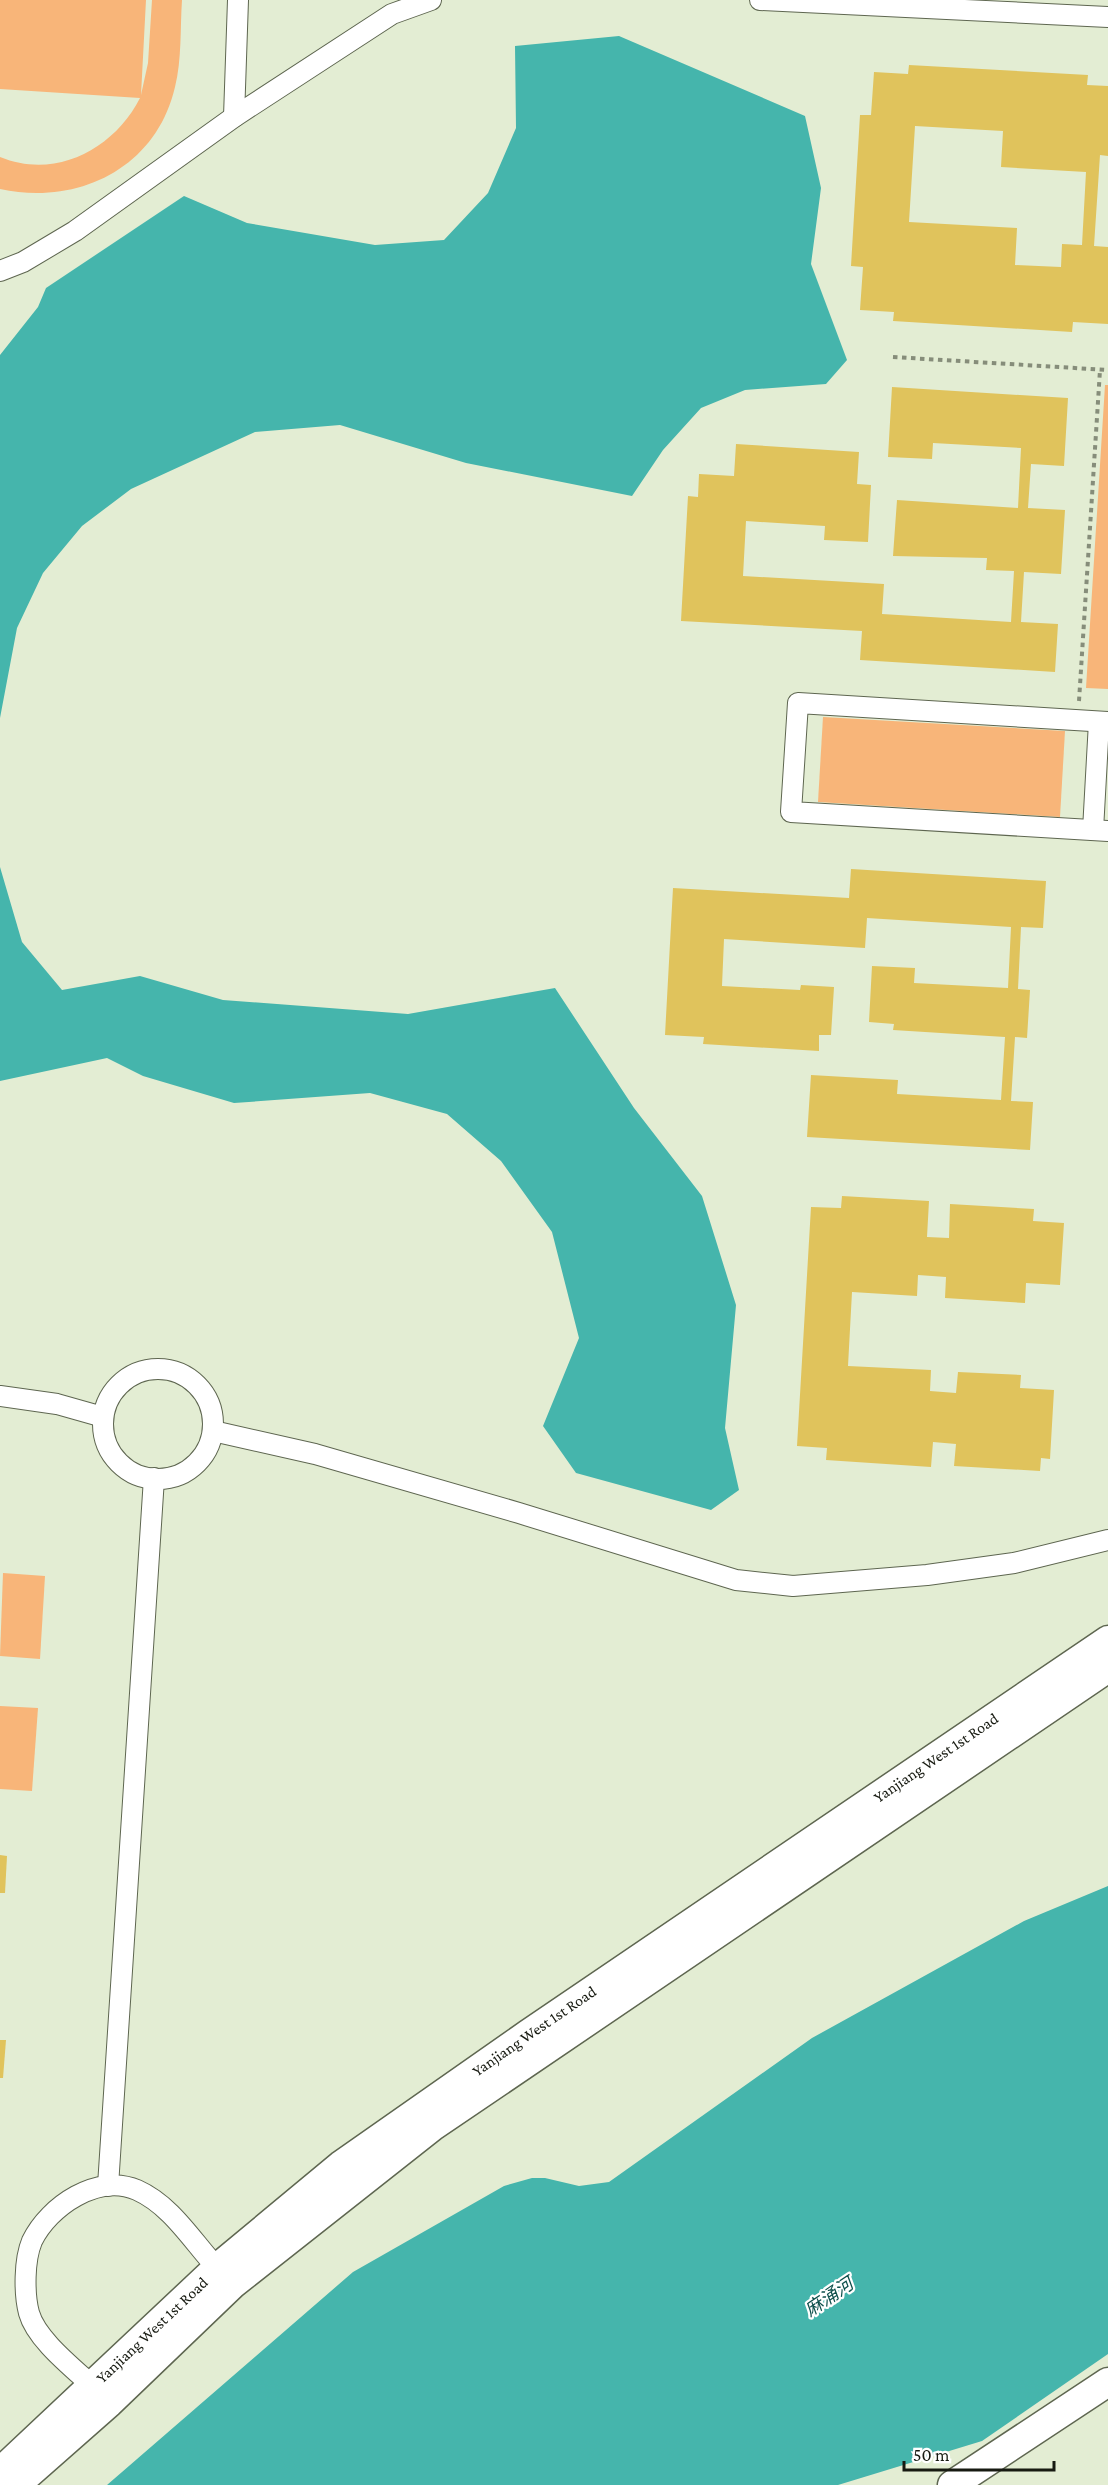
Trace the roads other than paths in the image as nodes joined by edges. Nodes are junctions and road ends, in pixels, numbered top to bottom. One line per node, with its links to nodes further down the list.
1 (238, 0): 5 (street)
2 (431, 0): 5 (street)
3 (760, 0): 4 (street)
4 (1108, 17)
5 (234, 117): 6 (street)
6 (0, 271)
7 (1104, 722): 8 (street); 8 (street)
8 (1100, 831)
9 (0, 1396): 10 (street)
10 (103, 1417): 11 (street); 12 (street)
11 (213, 1431): 12 (street); 13 (street)
12 (153, 1478): 16 (street)
13 (1108, 1540)
14 (1108, 1640): 17 (street, Yanjiang West 1st Road)
15 (1108, 1668): 17 (street, Yanjiang West 1st Road)
16 (108, 2186): 17 (street); 19 (street)
17 (225, 2276): 19 (street, Yanjiang West 1st Road)
18 (1108, 2382): 22 (street)
19 (101, 2394): 20 (street, Yanjiang West 1st Road); 21 (street, Yanjiang West 1st Road)
20 (0, 2472)
21 (16, 2485)
22 (952, 2485)

